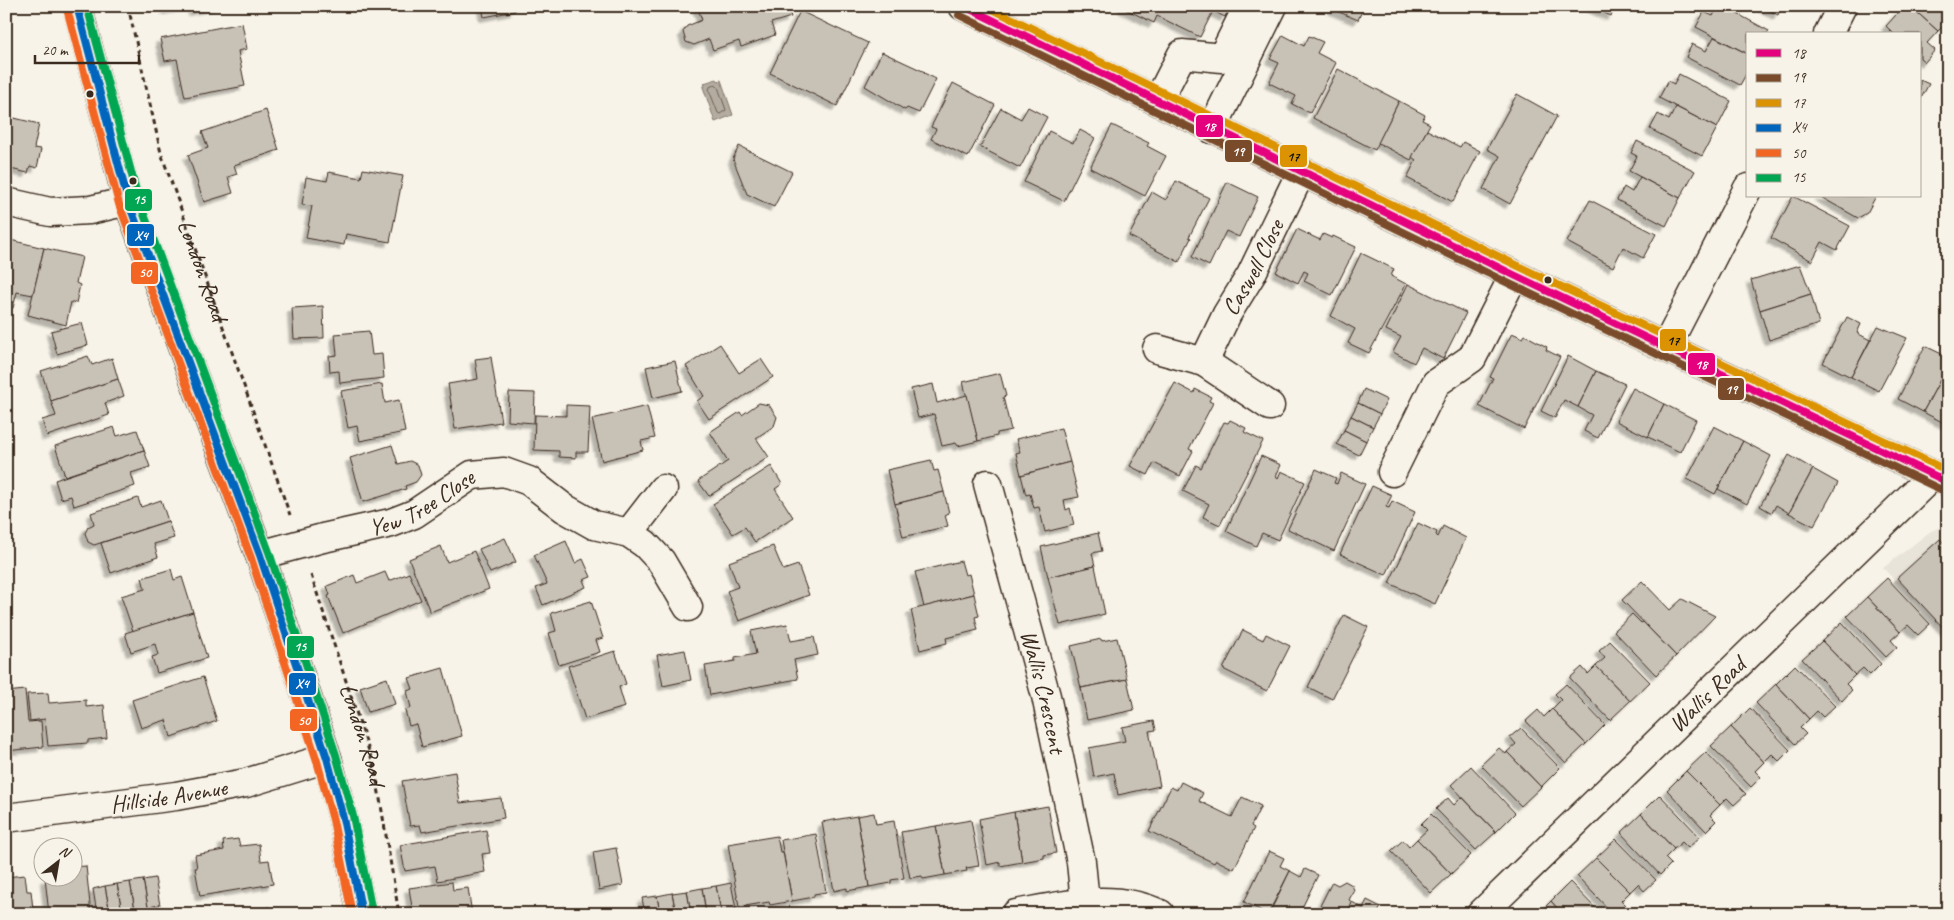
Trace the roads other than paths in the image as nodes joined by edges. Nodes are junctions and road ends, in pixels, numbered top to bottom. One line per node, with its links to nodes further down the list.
1 (78, 6): 12 (street, London Road)
2 (963, 6): 7 (street)
3 (1248, 6): 7 (street)
4 (1273, 6): 8 (street)
5 (1842, 6): 6 (street)
6 (1829, 32)
7 (1158, 101): 8 (street)
8 (1212, 129): 9 (street)
9 (1300, 172): 13 (street); 16 (street, Caswell Close)
10 (1746, 192): 14 (street)
11 (6, 202): 12 (street)
12 (128, 202): 23 (street, London Road)
13 (1514, 276): 14 (street); 18 (street)
14 (1666, 347): 19 (street)
15 (1157, 349): 16 (street)
16 (1204, 362): 17 (street)
17 (1270, 406)
18 (1392, 472)
19 (1940, 479): 31 (street, Wallis Road)
20 (988, 484): 27 (street, Wallis Crescent)
21 (664, 489): 22 (street)
22 (629, 533): 23 (street, Yew Tree Close); 24 (street, Yew Tree Close)
23 (260, 555): 25 (street, London Road)
24 (688, 607)
25 (327, 758): 26 (street, Hillside Avenue); 28 (street, London Road)
26 (6, 818)
27 (1085, 902): 29 (street); 30 (street)
28 (362, 914)
29 (1016, 914)
30 (1160, 914)
31 (1481, 914)

